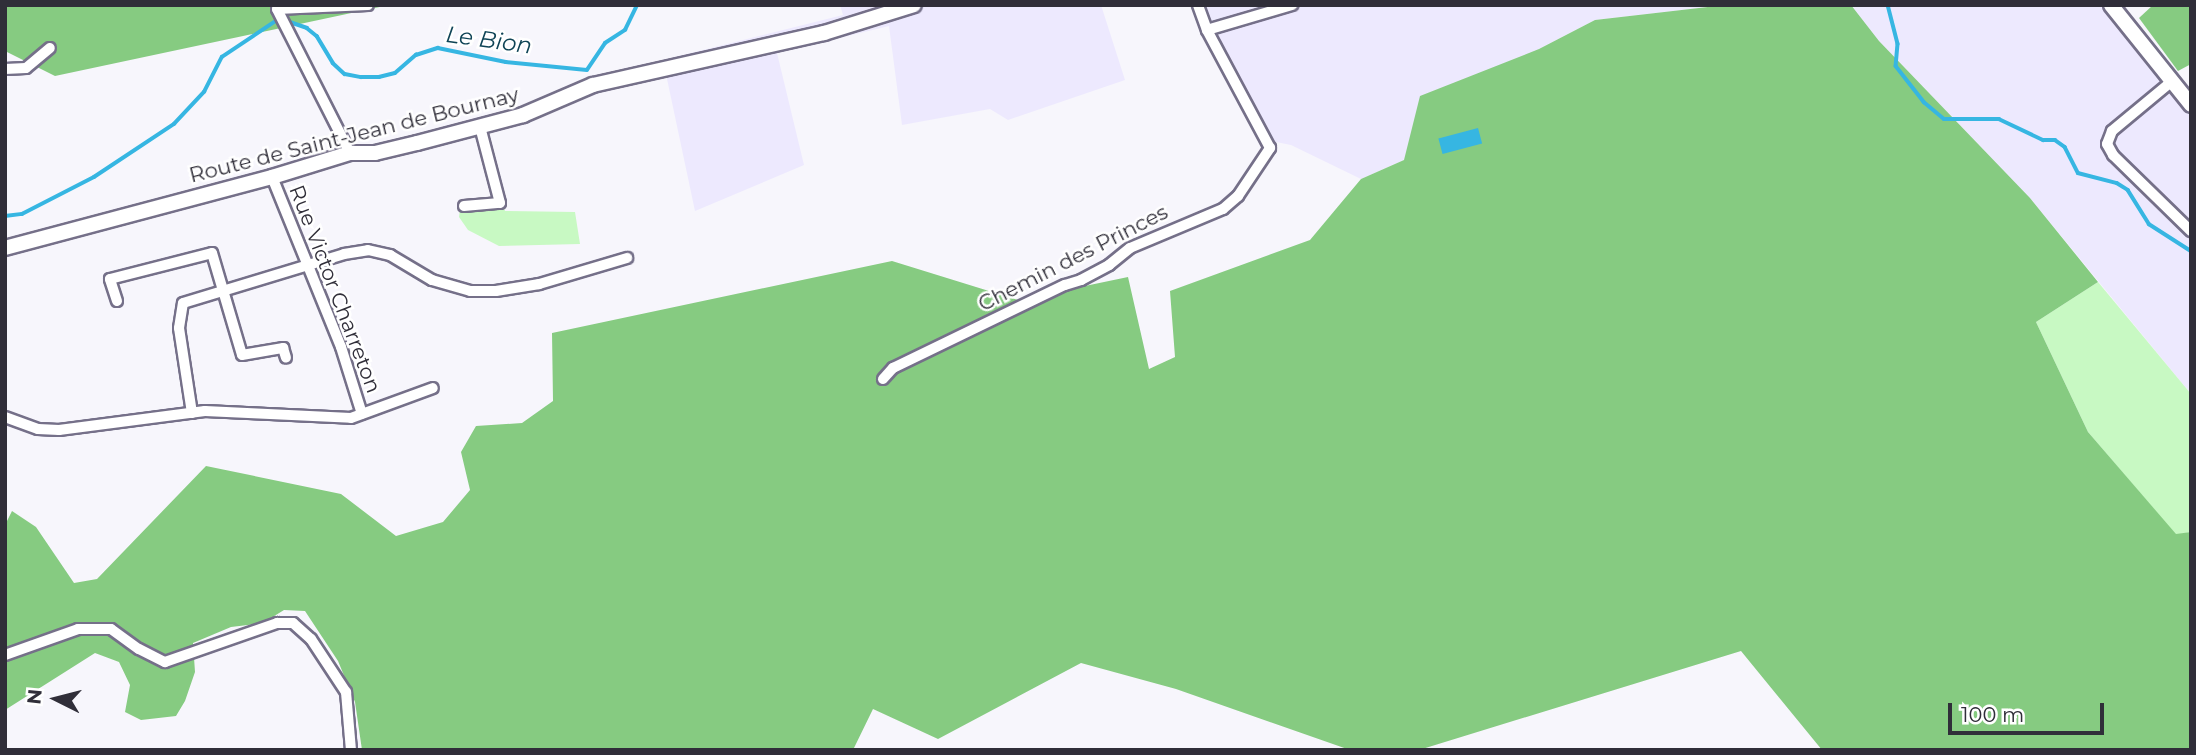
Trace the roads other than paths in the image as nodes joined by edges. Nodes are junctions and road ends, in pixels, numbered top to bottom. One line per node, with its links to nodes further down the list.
1 (368, 5): 12 (street)
2 (1198, 5): 6 (street, Chemin des Princes)
3 (1292, 5): 6 (street)
4 (2111, 5): 9 (main road)
5 (905, 7): 11 (main road, Route de Saint-Jean de Bournay)
6 (1207, 30): 22 (street, Chemin des Princes)
7 (50, 48): 8 (street)
8 (5, 69)
9 (2171, 82): 10 (main road); 15 (street)
10 (2191, 105)
11 (480, 127): 12 (main road, Route de Saint-Jean de Bournay); 14 (street)
12 (350, 153): 13 (main road, Route de Saint-Jean de Bournay)
13 (272, 177): 16 (main road, Route de Saint-Jean de Bournay); 18 (street, Rue Victor Charreton)
14 (464, 206)
15 (2191, 231)
16 (5, 248)
17 (627, 258): 18 (street)
18 (307, 264): 19 (street); 25 (street, Rue Victor Charreton)
19 (223, 291): 20 (street); 21 (street); 24 (street)
20 (117, 301)
21 (286, 358)
22 (883, 379)
23 (433, 388): 25 (street)
24 (192, 413): 25 (street); 26 (street)
25 (362, 414)
26 (5, 417)
27 (5, 655): 28 (street)
28 (351, 750)

